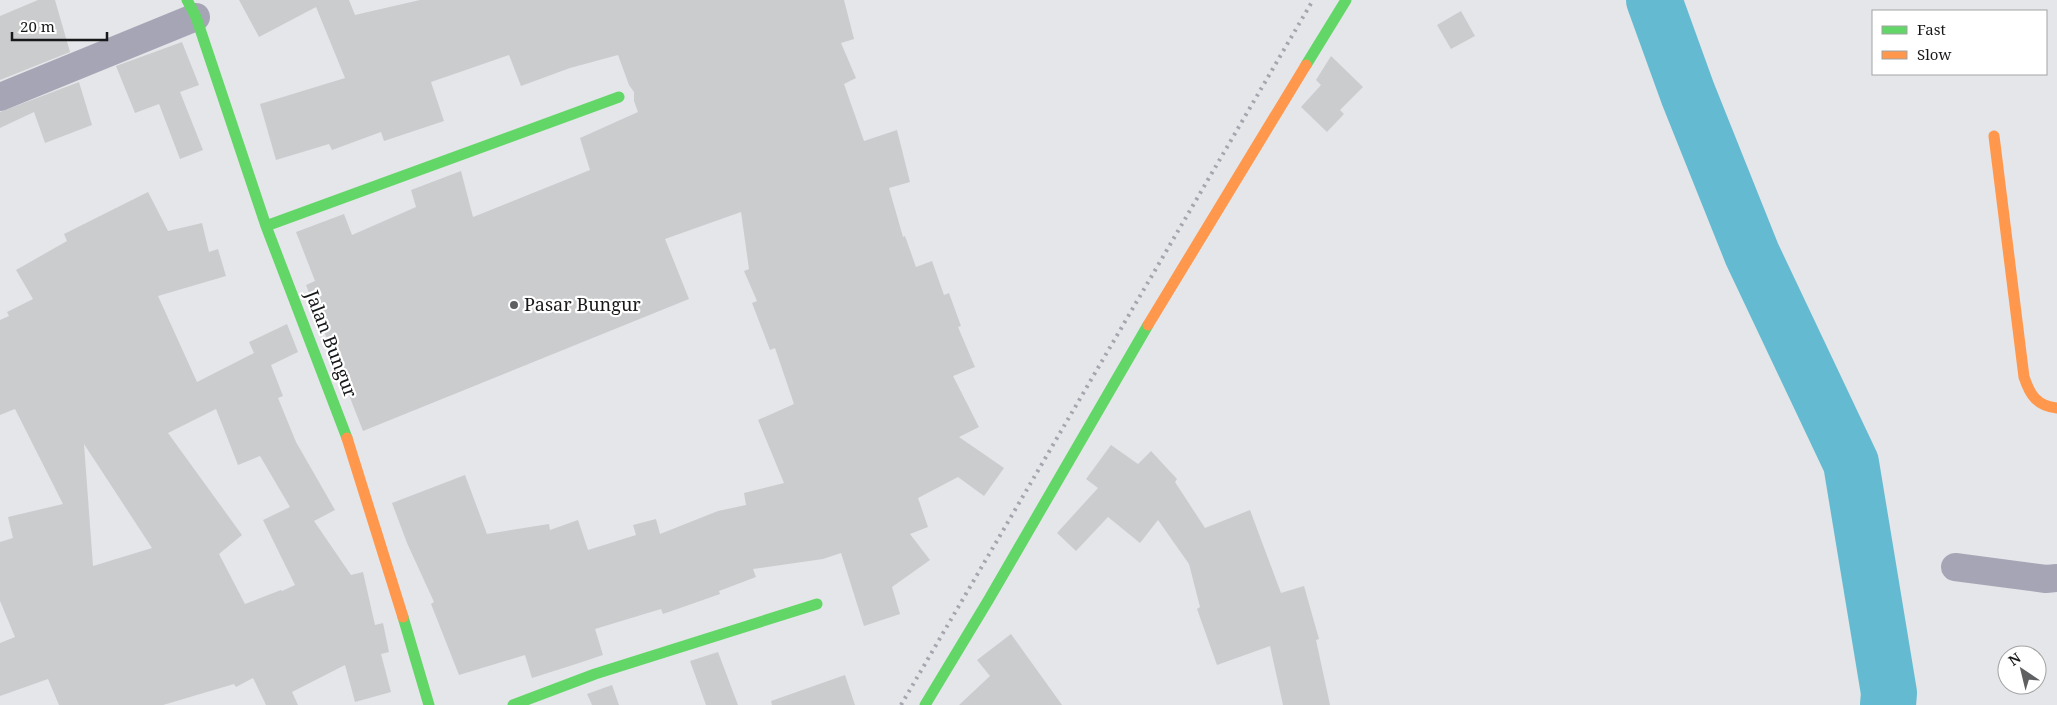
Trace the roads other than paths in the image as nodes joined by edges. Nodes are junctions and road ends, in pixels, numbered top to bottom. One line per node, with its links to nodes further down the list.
1 (1346, 0): 13 (street)
2 (192, 8): 3 (street); 6 (street, Jalan Bungur)
3 (0, 97)
4 (620, 97): 6 (street)
5 (1994, 136): 7 (street)
6 (266, 226): 11 (street, Jalan Bungur)
7 (2057, 408)
8 (1956, 567): 9 (street)
9 (2057, 578)
10 (817, 604): 12 (street)
11 (429, 705)
12 (513, 705)
13 (925, 705)

